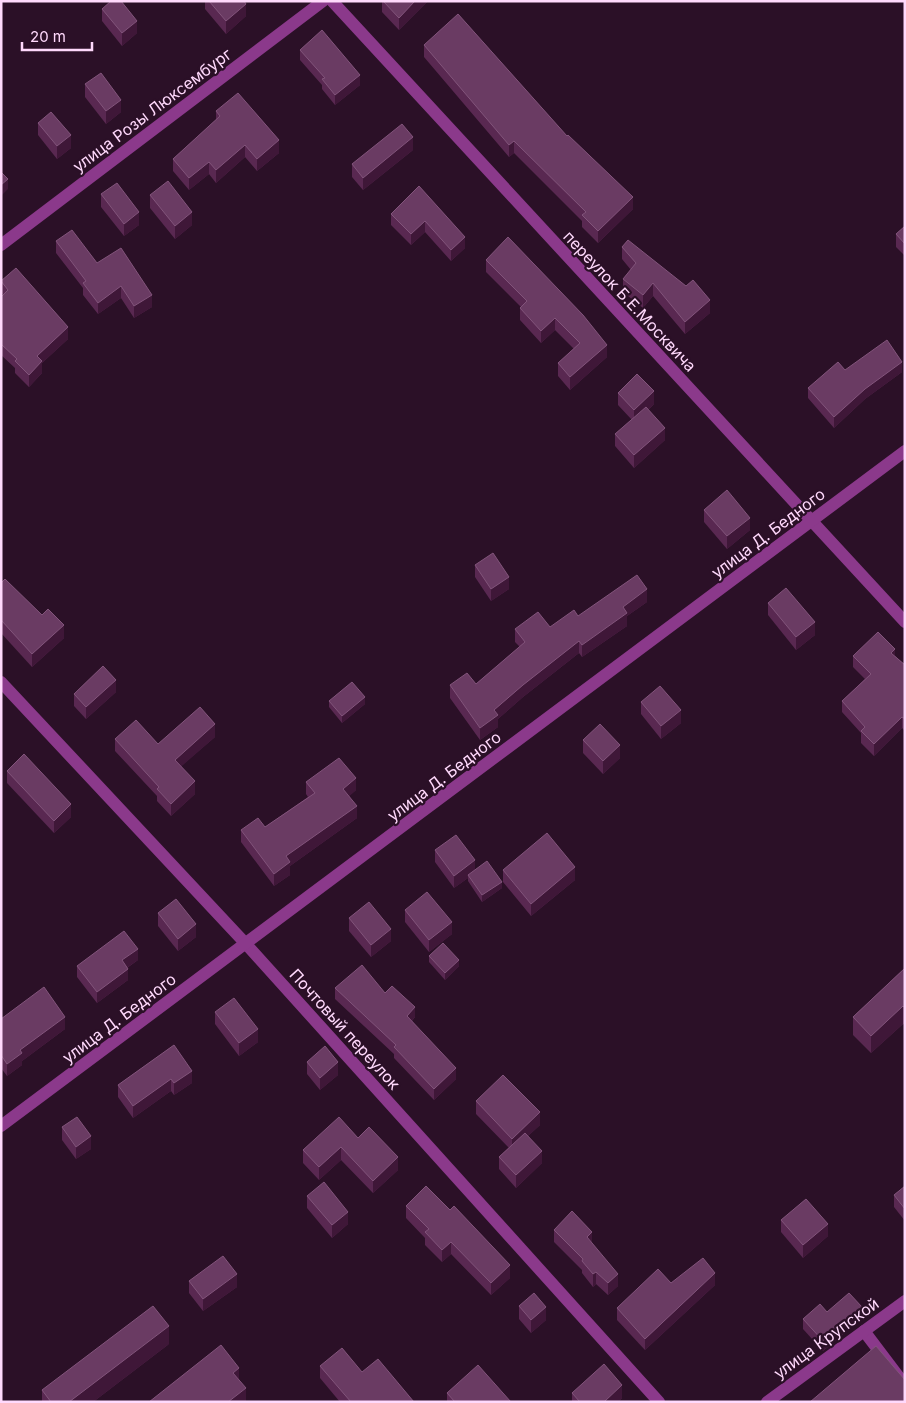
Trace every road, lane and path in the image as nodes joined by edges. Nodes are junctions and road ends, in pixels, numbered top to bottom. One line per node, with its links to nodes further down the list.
1 (323, 1): 3 (street, улица Розы Люксембург)
2 (332, 1): 5 (street, переулок Б.Е.Москвича)
3 (1, 245)
4 (905, 451): 5 (street, улица Д. Бедного)
5 (810, 522): 6 (street, переулок Б.Е.Москвича); 8 (street, улица Д. Бедного)
6 (905, 622)
7 (1, 682): 8 (street, Почтовый переулок)
8 (246, 944): 9 (street, улица Д. Бедного); 13 (street, Почтовый переулок)
9 (1, 1126)
10 (905, 1301): 11 (street, улица Крупской)
11 (864, 1331): 12 (street); 14 (street, улица Крупской)
12 (905, 1385)
13 (659, 1402)
14 (768, 1402)

